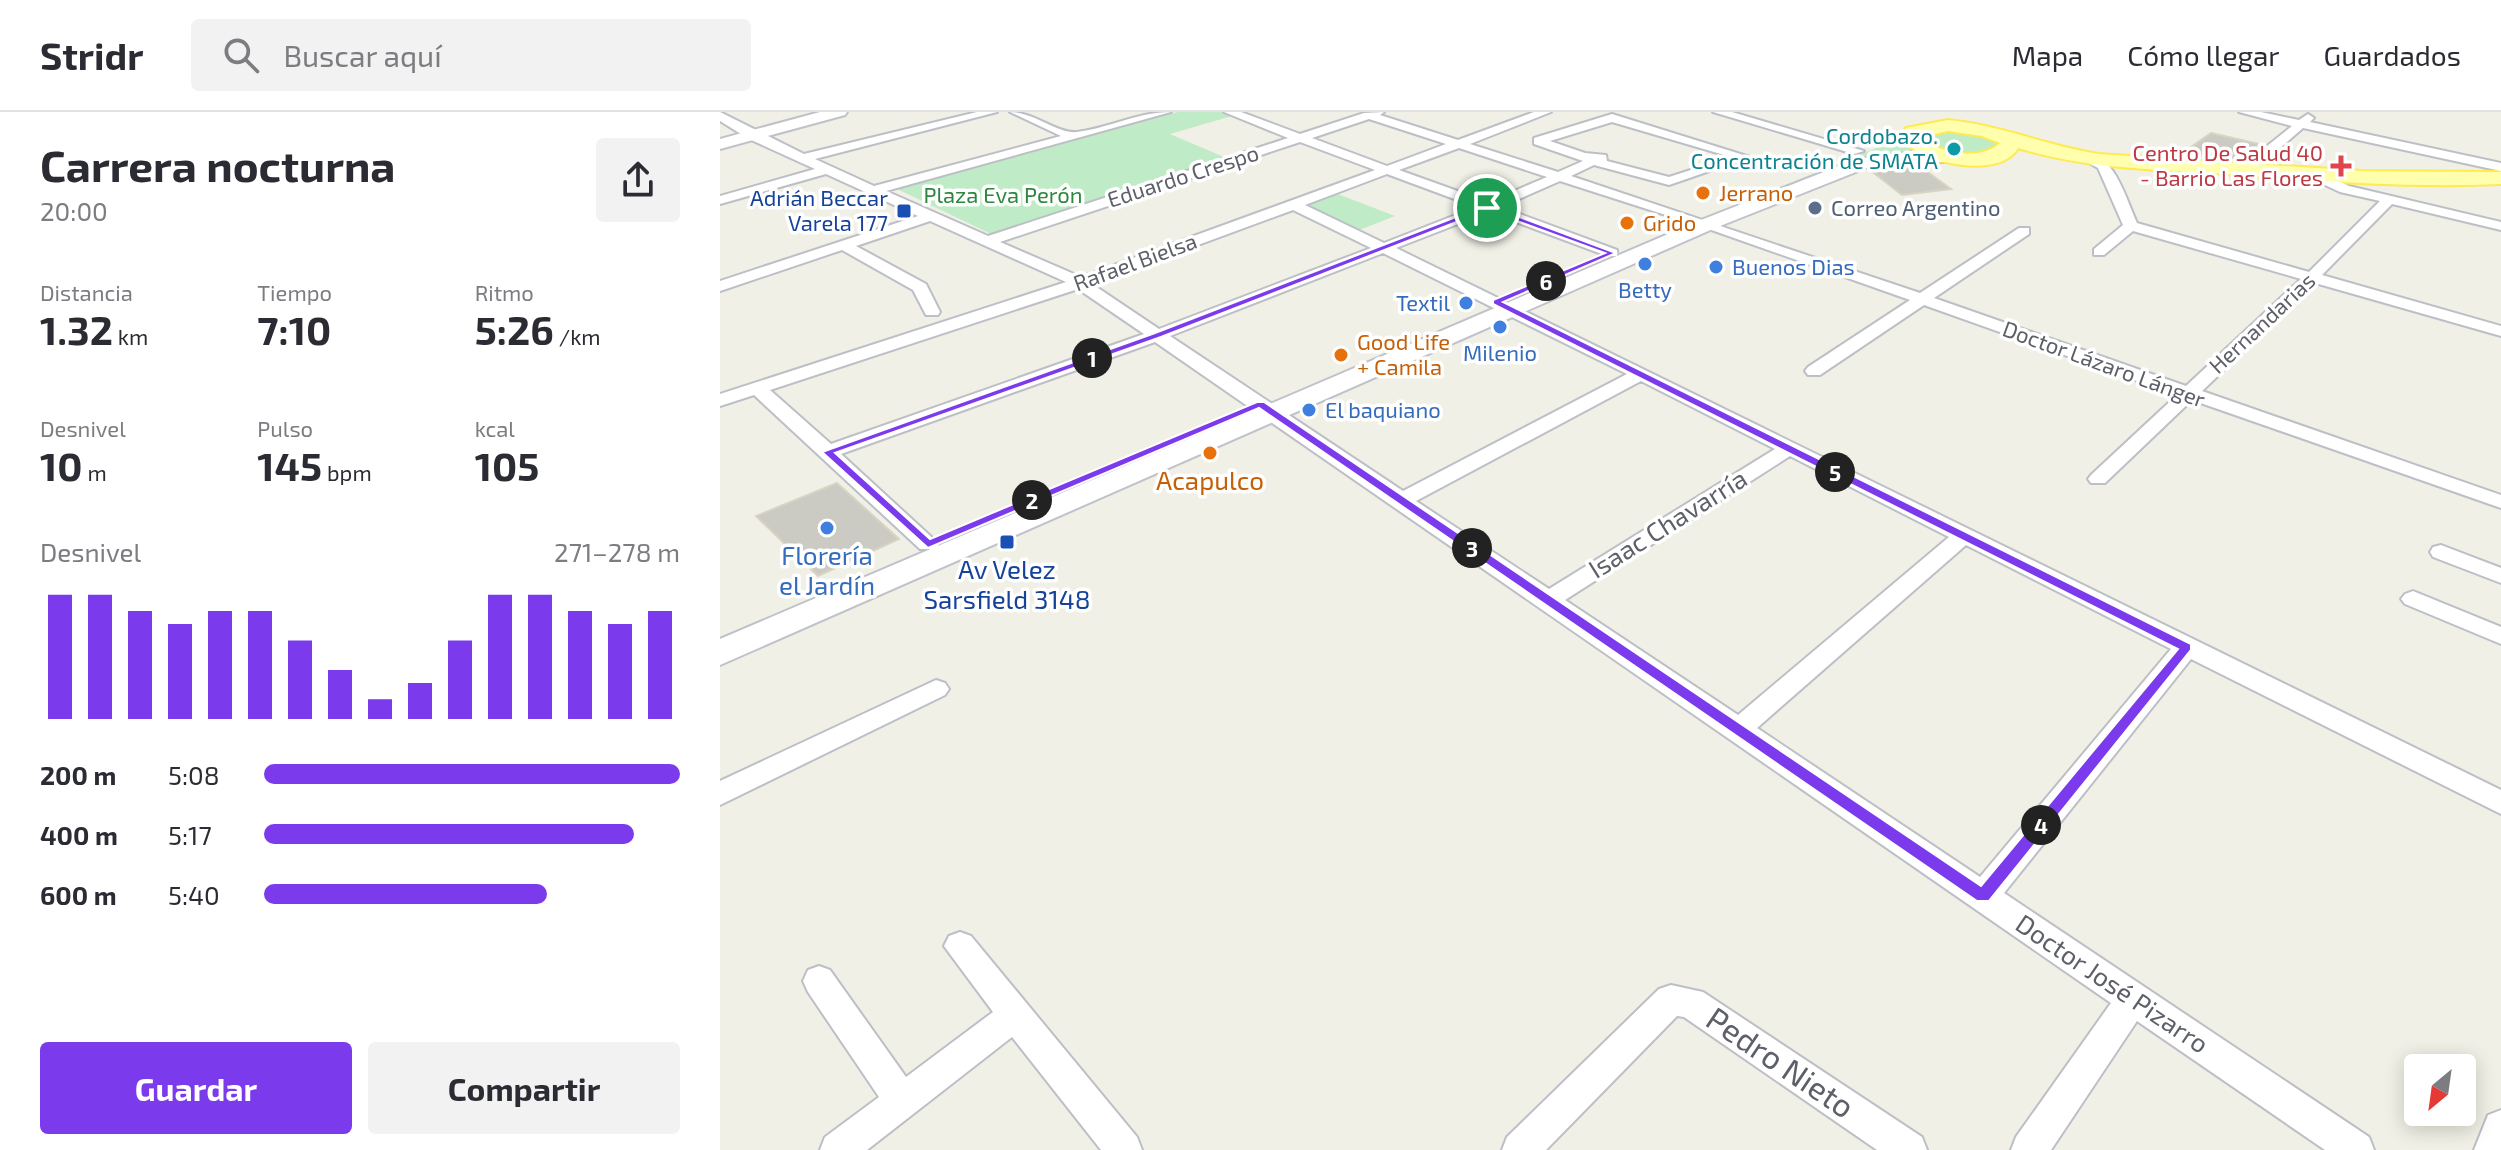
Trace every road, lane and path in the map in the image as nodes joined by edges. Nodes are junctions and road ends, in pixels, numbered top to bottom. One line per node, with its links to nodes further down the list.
1 (839, 112): 17 (main road)
2 (991, 112): 24 (street)
3 (1016, 112): 19 (street)
4 (1165, 112): 19 (street)
5 (1230, 112): 20 (street)
6 (1545, 112): 21 (street, Rafael Bielsa)
7 (1719, 112): 13 (street)
8 (1951, 112): 16 (main road)
9 (1990, 112): 18 (main road)
10 (2245, 112): 15 (street)
11 (2317, 112): 15 (street)
12 (1373, 114): 20 (street, Eduardo Crespo); 21 (street, Doctor Lázaro Lánger)
13 (1737, 114): 23 (street)
14 (720, 116): 17 (street, Doctor José Pizarro)
15 (2300, 124): 28 (street); 31 (street)
16 (1906, 133): 18 (main road); 23 (main road); 25 (main road)
17 (753, 136): 22 (main road); 24 (street, Doctor José Pizarro)
18 (2004, 136): 25 (main road); 27 (main road)
19 (1073, 137): 35 (street)
20 (1298, 138): 30 (street); 45 (street, Eduardo Crespo)
21 (1455, 143): 30 (street, Rafael Bielsa); 32 (street, Doctor Lázaro Lánger)
22 (720, 144)
23 (1858, 151): 41 (main road)
24 (803, 158): 29 (street, Doctor José Pizarro)
25 (1968, 158): 27 (main road); 41 (main road)
26 (1596, 160): 26 (street); 32 (street)
27 (2097, 162): 31 (main road); 33 (main road); 42 (street)
28 (2501, 167)
29 (828, 169): 35 (street, Doctor José Pizarro); 37 (street)
30 (1382, 170): 38 (street, Rafael Bielsa); 39 (street)
31 (2250, 170): 33 (main road)
32 (1559, 177): 39 (street); 41 (street, Doctor Lázaro Lánger)
33 (2318, 177): 34 (main road); 36 (street)
34 (2501, 181)
35 (873, 190): 40 (street, Doctor José Pizarro)
36 (2390, 199): 43 (street); 50 (street, Hernandarias)
37 (720, 200)
38 (1292, 204): 47 (street); 51 (street, Rafael Bielsa)
39 (1487, 208): 47 (street); 49 (street)
40 (931, 216): 45 (street, Doctor José Pizarro); 46 (street)
41 (1700, 222): 49 (main road); 53 (street, Doctor Lázaro Lánger); 54 (main road)
42 (2131, 226): 48 (street); 50 (street)
43 (2501, 226)
44 (2024, 231): 53 (street)
45 (988, 241): 51 (street, Doctor José Pizarro)
46 (843, 245): 52 (street); 55 (street)
47 (1384, 248): 54 (street); 57 (street)
48 (2099, 252)
49 (1612, 253): 54 (main road)
50 (2312, 277): 56 (street); 61 (street, Hernandarias)
51 (1080, 283): 57 (street, Doctor José Pizarro); 60 (street, Rafael Bielsa)
52 (720, 286)
53 (1920, 298): 58 (street); 61 (street, Doctor Lázaro Lánger)
54 (1503, 306): 59 (street); 63 (main road)
55 (932, 312)
56 (2501, 331)
57 (1158, 335): 63 (street, Doctor José Pizarro); 65 (street)
58 (1814, 371)
59 (1639, 375): 64 (street); 67 (street)
60 (757, 388): 62 (street, Rafael Bielsa); 65 (street)
61 (2187, 393): 66 (street, Hernandarias); 68 (street, Doctor Lázaro Lánger)
62 (720, 400)
63 (1267, 408): 67 (street, Doctor José Pizarro); 70 (main road); 78 (main road)
64 (1788, 449): 69 (street); 74 (street, Isaac Chavarría)
65 (828, 452): 70 (street)
66 (2098, 479)
67 (1402, 500): 74 (street, Doctor José Pizarro)
68 (2501, 502)
69 (1963, 536): 77 (street); 80 (street)
70 (928, 544): 75 (main road)
71 (2441, 552): 72 (street)
72 (2501, 576)
73 (2413, 599): 76 (street)
74 (1548, 600): 80 (street, Doctor José Pizarro)
75 (720, 633)
76 (2501, 636)
77 (2187, 647): 82 (street); 83 (street)
78 (720, 653)
79 (936, 689): 81 (street)
80 (1739, 729): 83 (street, Doctor José Pizarro)
81 (720, 794)
82 (2501, 803)
83 (1983, 896): 86 (street, Doctor José Pizarro)
84 (960, 946): 87 (street)
85 (819, 981): 88 (street)
86 (2133, 999): 94 (street); 95 (street, Doctor José Pizarro)
87 (1015, 1015): 88 (street); 91 (street)
88 (902, 1101): 90 (street)
89 (2501, 1128): 96 (street)
90 (838, 1150)
91 (1124, 1150)
92 (1520, 1150): 93 (street, Pedro Nieto)
93 (1909, 1150)
94 (2029, 1150)
95 (2356, 1150)
96 (2492, 1150)

